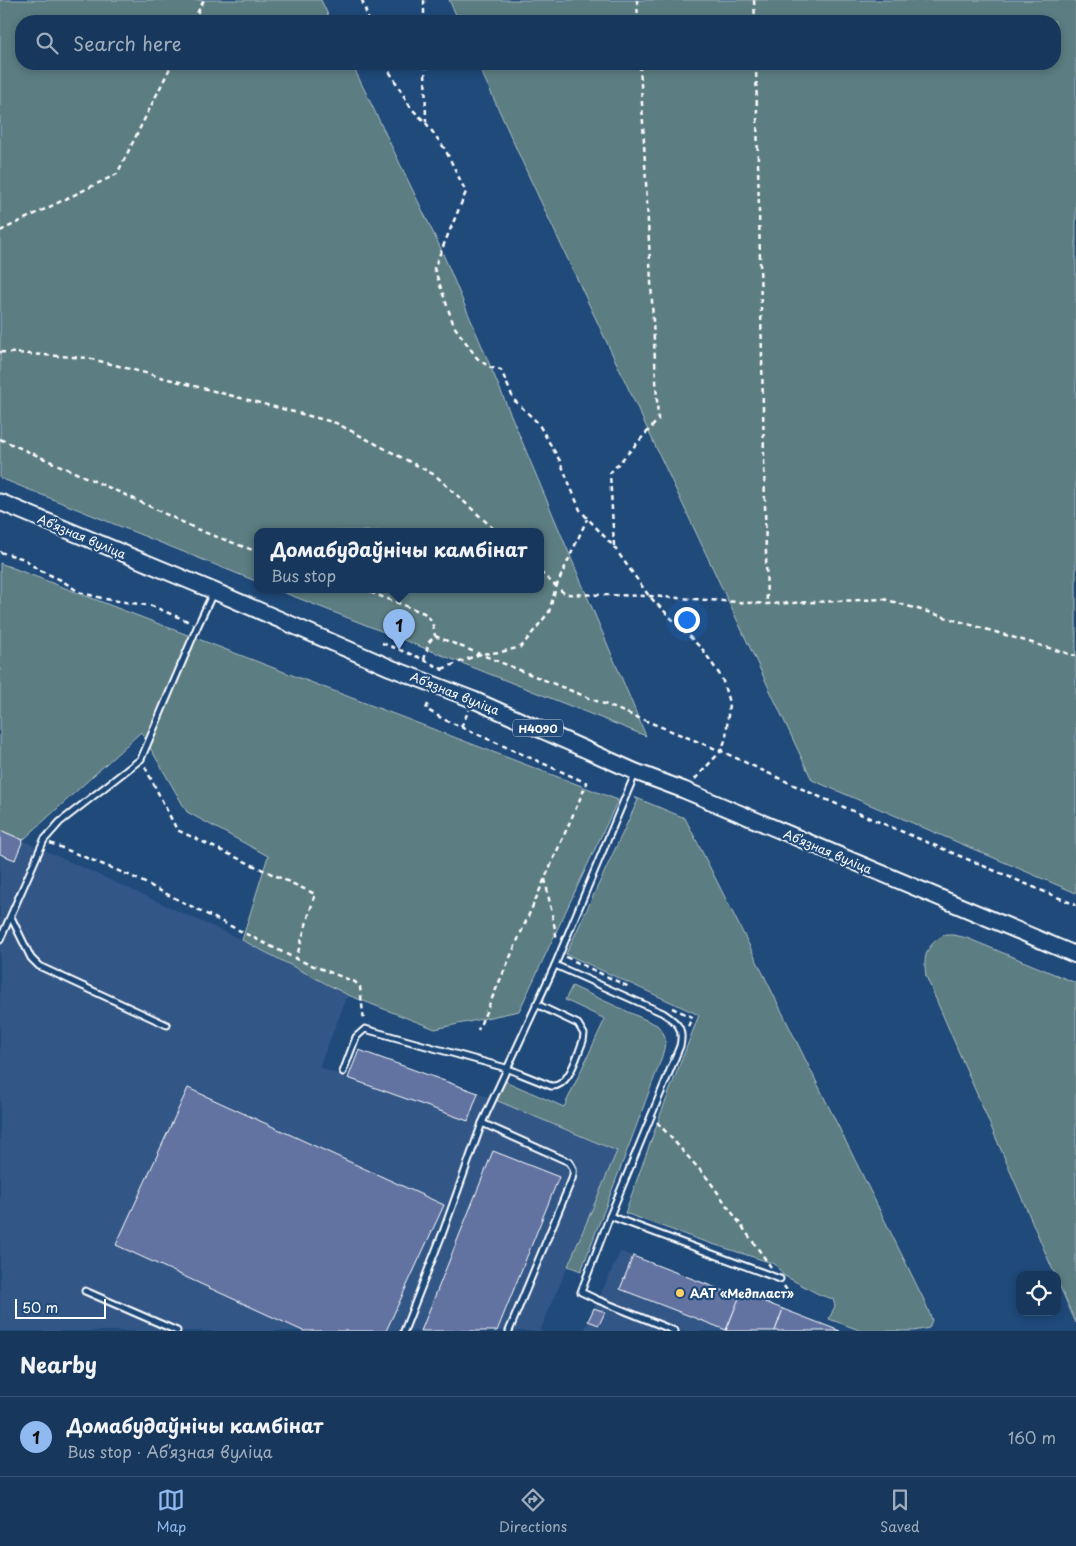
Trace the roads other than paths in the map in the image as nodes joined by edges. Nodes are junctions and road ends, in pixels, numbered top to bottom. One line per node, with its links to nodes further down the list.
1 (0, 502): 2 (main road, Абʼязная вуліца / Н4090)
2 (214, 591): 3 (main road, Абʼязная вуліца / Н4090); 4 (lane)
3 (636, 772): 6 (main road, Абʼязная вуліца / Н4090); 7 (lane)
4 (11, 917): 5 (lane); 9 (lane)
5 (0, 940)
6 (1076, 955)
7 (555, 965): 8 (lane); 13 (lane)
8 (536, 1004): 10 (lane); 10 (lane)
9 (168, 1025)
10 (506, 1068): 11 (lane); 12 (lane)
11 (343, 1072)
12 (482, 1123): 17 (lane); 18 (lane)
13 (610, 1216): 14 (lane); 19 (lane)
14 (780, 1279)
15 (85, 1291): 16 (lane)
16 (177, 1331)
17 (404, 1331)
18 (509, 1331)
19 (675, 1331)

